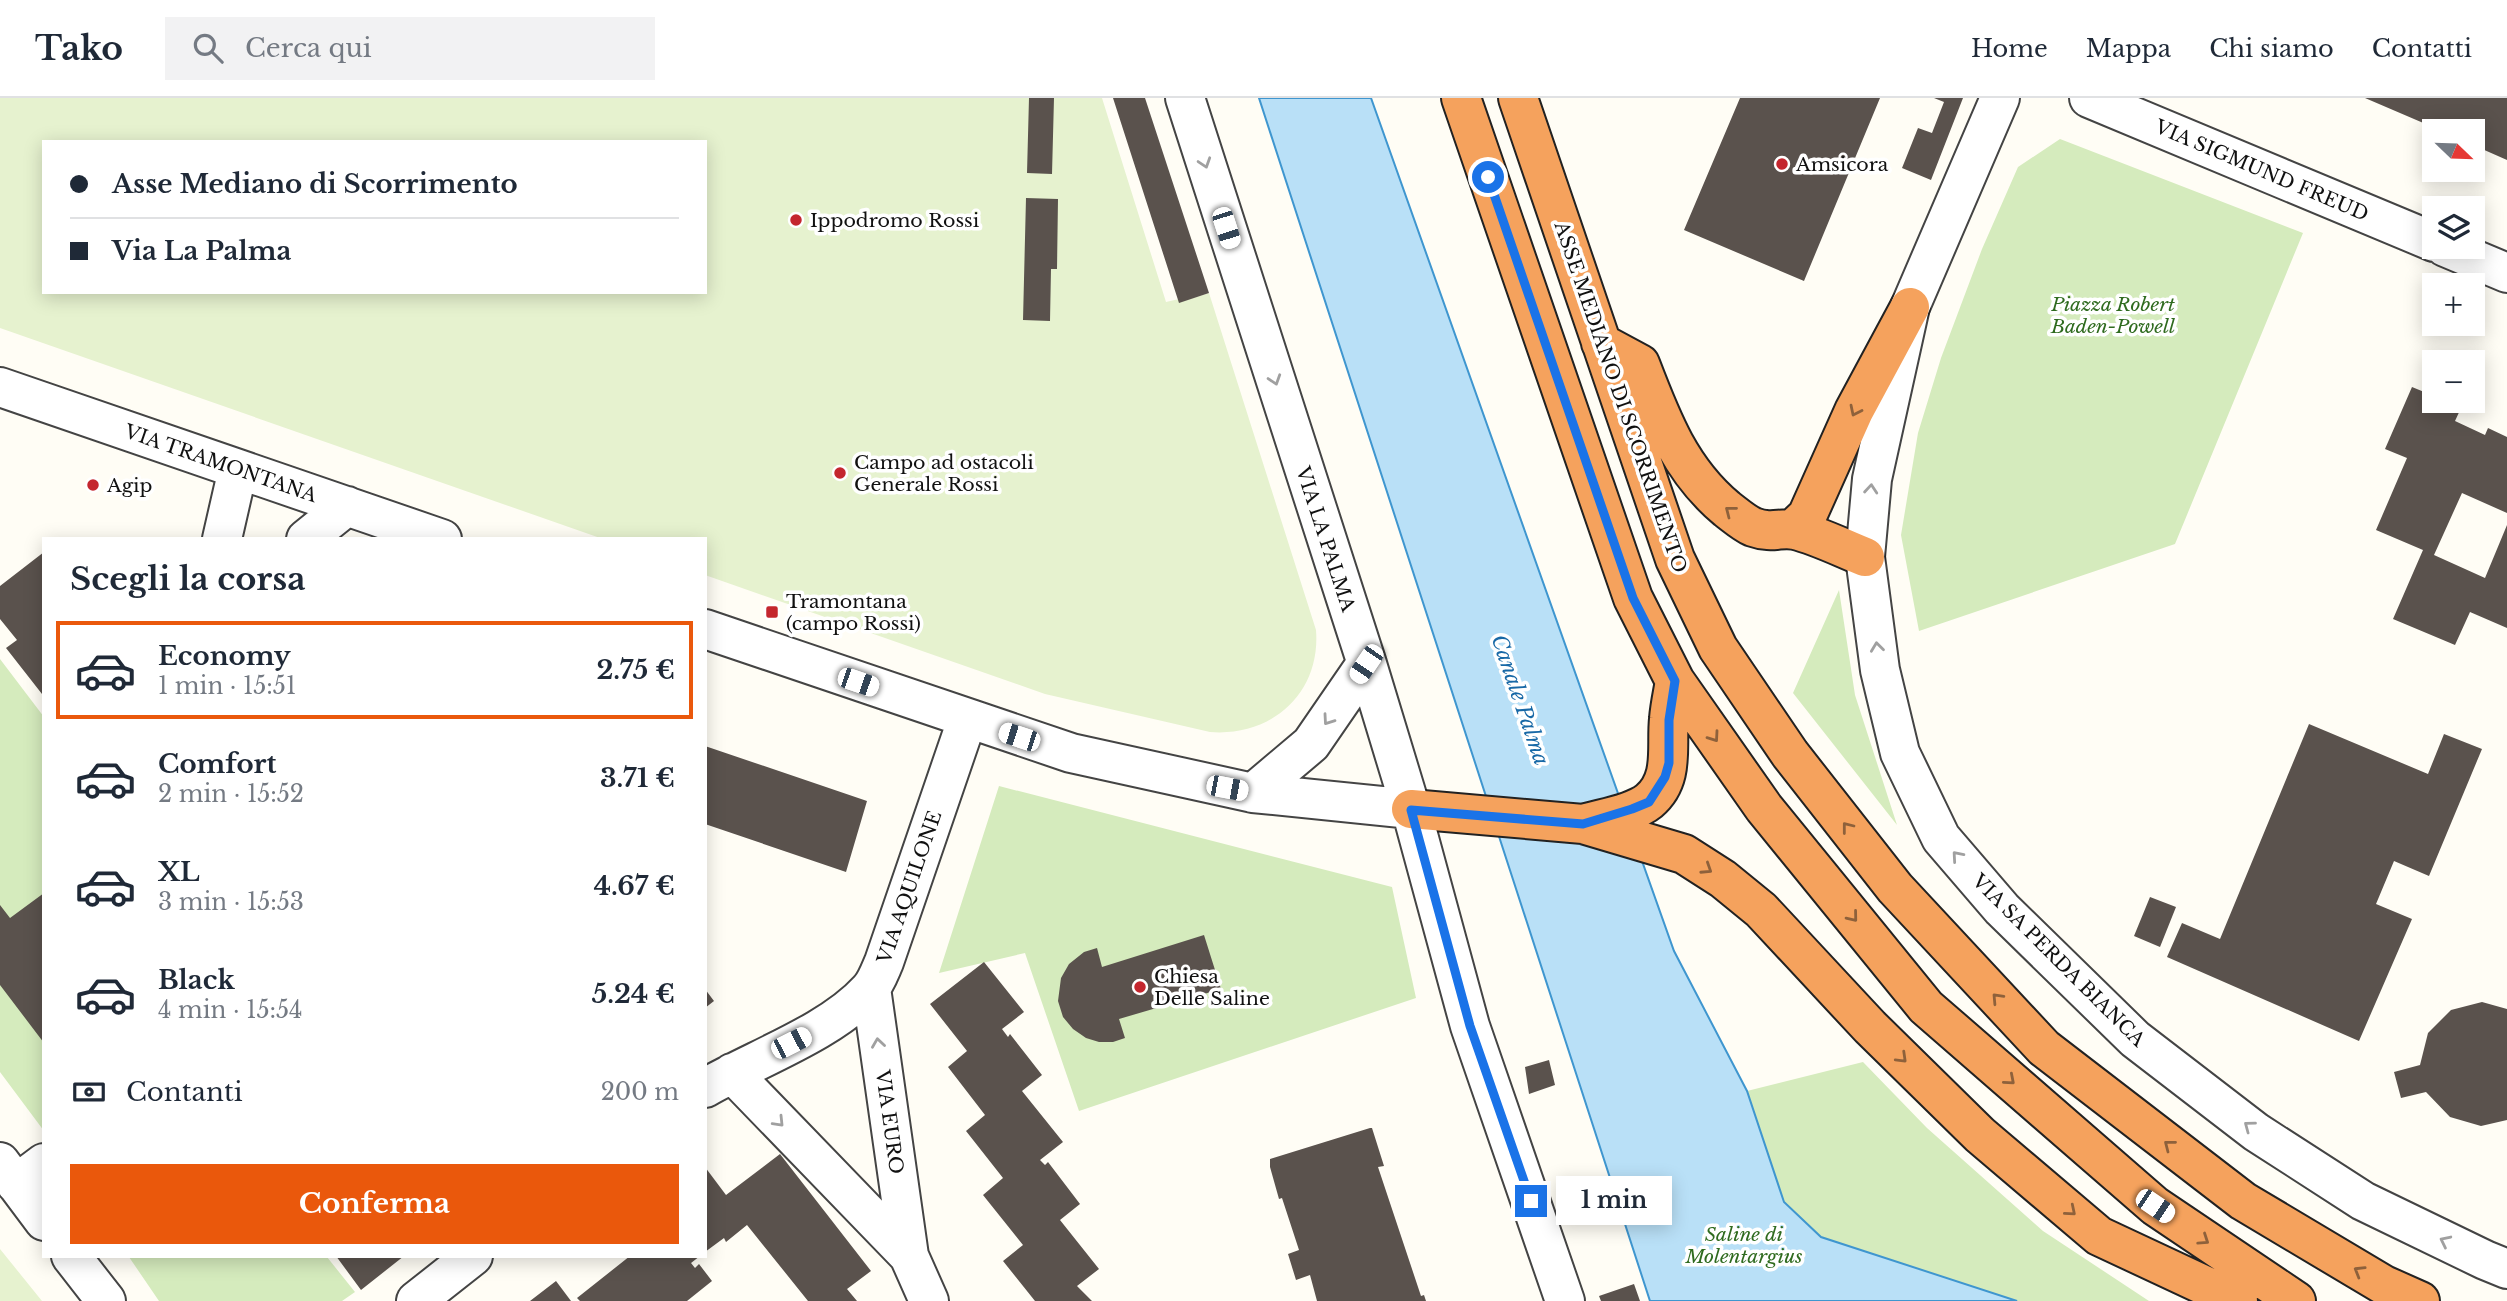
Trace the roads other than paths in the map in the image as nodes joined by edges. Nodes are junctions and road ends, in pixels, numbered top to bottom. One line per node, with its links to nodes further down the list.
1 (1185, 98): 20 (street, VIA LA PALMA, one-way to 20)
2 (1461, 98): 21 (highway)
3 (1518, 98): 10 (highway, ASSE MEDIANO DI SCORRIMENTO)
4 (2000, 98): 9 (street, VIA SA PERDA BIANCA)
5 (2089, 98): 6 (street, VIA SIGMUND FREUD)
6 (2422, 237)
7 (2475, 259): 8 (street)
8 (2507, 272)
9 (1910, 307): 14 (highway, one-way to 14); 18 (street, VIA SA PERDA BIANCA, one-way to 9)
10 (1601, 343): 14 (highway, one-way to 10); 40 (highway, ASSE MEDIANO DI SCORRIMENTO, one-way to 10)
11 (0, 387): 12 (street, VIA TRAMONTANA)
12 (238, 469): 13 (street, VIA TRAMONTANA); 15 (street)
13 (347, 506): 16 (street); 17 (street, VIA TRAMONTANA)
14 (1793, 530): 18 (highway)
15 (222, 537)
16 (308, 537)
17 (436, 537)
18 (1865, 557): 33 (street, VIA SA PERDA BIANCA, one-way to 18)
19 (707, 630): 22 (street)
20 (1366, 664): 23 (street, one-way to 23); 24 (street, VIA LA PALMA)
21 (1675, 681): 25 (highway); 39 (highway, one-way to 39)
22 (967, 720): 23 (street); 26 (street, VIA AQUILONE)
23 (1253, 793): 24 (street)
24 (1411, 810): 25 (highway); 37 (street, VIA LA PALMA)
25 (1639, 825): 38 (highway, one-way to 38)
26 (871, 988): 27 (street, VIA AQUILONE); 30 (street, VIA EURO, one-way to 26)
27 (718, 1080): 30 (street, VIA EURO, one-way to 30)
28 (20, 1169): 29 (street)
29 (42, 1218)
30 (909, 1256): 36 (street, VIA EURO)
31 (73, 1258): 34 (street)
32 (468, 1258): 35 (street)
33 (2507, 1269)
34 (106, 1301)
35 (416, 1301)
36 (929, 1301)
37 (1565, 1301)
38 (2238, 1301)
39 (2295, 1301)
40 (2420, 1301)

